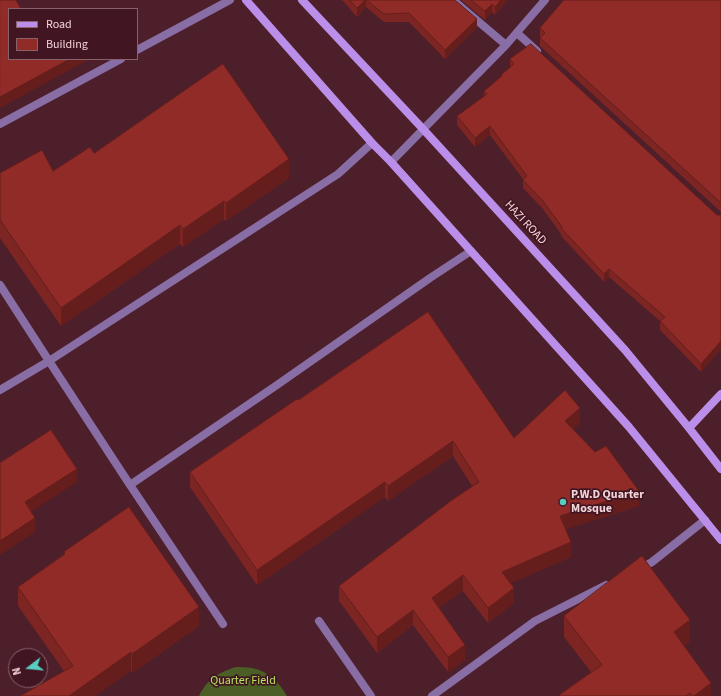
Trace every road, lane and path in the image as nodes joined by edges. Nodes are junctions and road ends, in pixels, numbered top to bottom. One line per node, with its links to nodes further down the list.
1 (230, 0): 8 (street)
2 (246, 0): 13 (street)
3 (302, 0): 12 (street, HAZI ROAD)
4 (453, 0): 7 (street)
5 (545, 0): 6 (street)
6 (517, 33): 7 (street); 9 (street)
7 (506, 45): 12 (street)
8 (138, 49)
9 (540, 54)
10 (118, 60): 11 (street)
11 (0, 124)
12 (423, 130): 14 (street); 20 (street, HAZI ROAD)
13 (372, 143): 14 (street); 17 (street)
14 (391, 162): 15 (street)
15 (470, 252): 22 (street); 23 (street)
16 (0, 285): 17 (street)
17 (49, 361): 18 (street); 22 (street)
18 (0, 390)
19 (721, 394): 20 (street)
20 (689, 428): 21 (street, HAZI ROAD)
21 (721, 469)
22 (130, 485): 28 (street)
23 (705, 520): 24 (street); 25 (street)
24 (721, 540)
25 (632, 573)
26 (611, 583): 30 (street)
27 (319, 621): 29 (street)
28 (223, 624)
29 (372, 696)
30 (432, 696)

